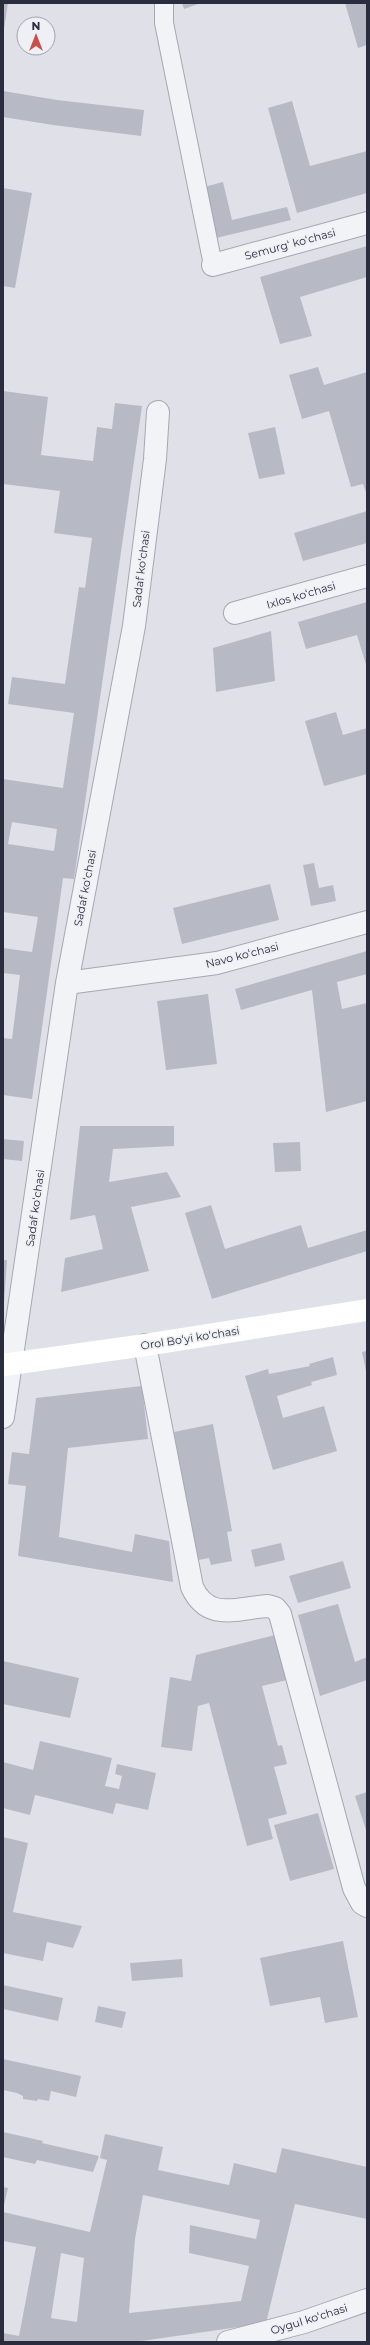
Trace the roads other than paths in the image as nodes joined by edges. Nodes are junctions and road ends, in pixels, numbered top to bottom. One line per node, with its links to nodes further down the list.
1 (164, 3): 3 (lane)
2 (367, 223): 3 (street, Semurgʻ koʻchasi)
3 (213, 265)
4 (158, 412): 8 (street, Sadaf koʻchasi)
5 (367, 576): 6 (street, Ixlos koʻchasi)
6 (235, 613)
7 (367, 922): 8 (street, Navo koʻchasi)
8 (67, 983): 11 (street, Sadaf koʻchasi)
9 (367, 1310): 10 (street, Orol Boʻyi koʻchasi)
10 (145, 1345): 11 (street, Orol Boʻyi koʻchasi); 13 (street)
11 (8, 1364): 12 (street)
12 (3, 1417)
13 (367, 1906)
14 (367, 2300): 15 (street, Oygul koʻchasi)
15 (228, 2342)

